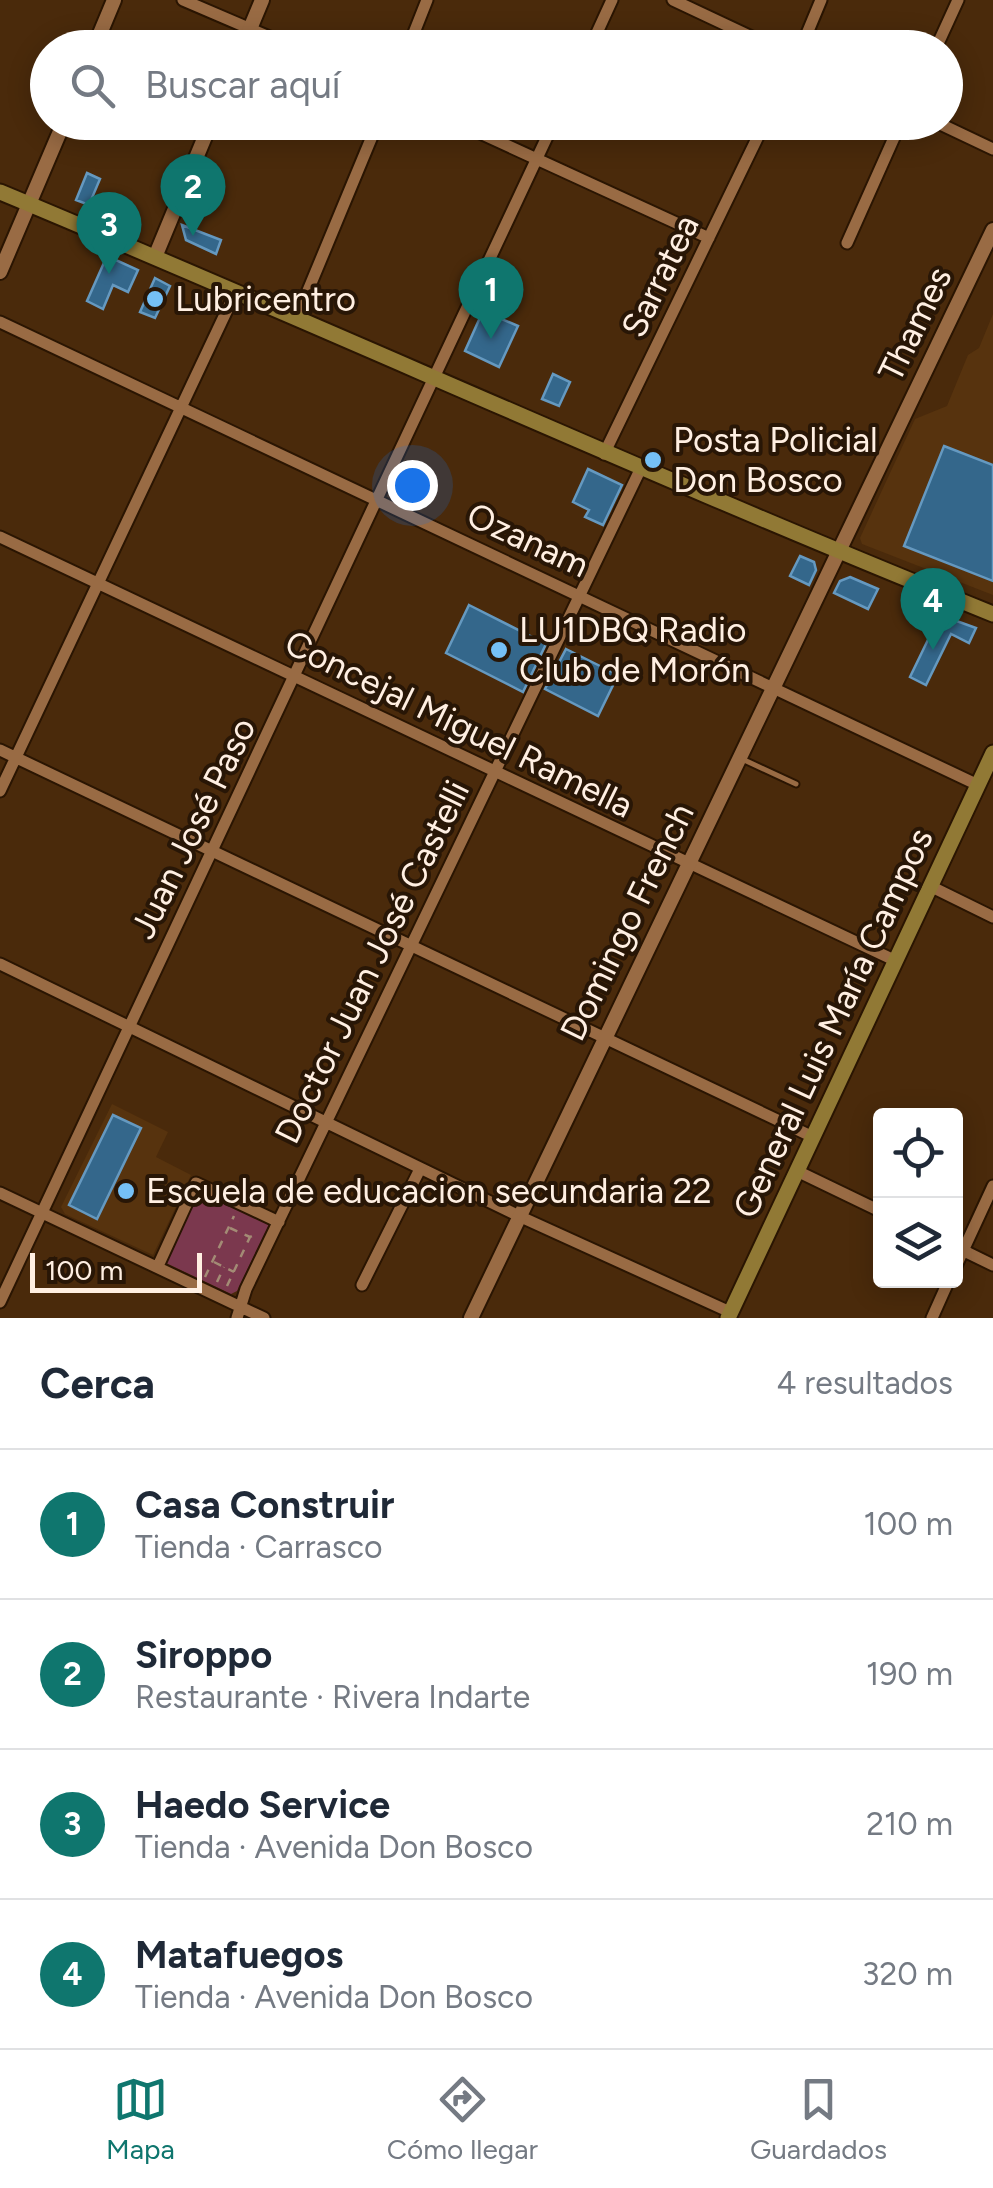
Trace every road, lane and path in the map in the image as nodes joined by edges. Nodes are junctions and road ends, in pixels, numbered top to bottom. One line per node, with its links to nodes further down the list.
1 (114, 0): 10 (street)
2 (183, 0): 9 (street)
3 (262, 0): 9 (street)
4 (427, 0): 13 (street)
5 (612, 0): 14 (street)
6 (673, 0): 15 (street)
7 (822, 0): 16 (street)
8 (958, 0): 17 (street)
9 (250, 27): 11 (street); 12 (street)
10 (102, 30)
11 (249, 30)
12 (256, 30)
13 (415, 30)
14 (598, 30)
15 (737, 30)
16 (809, 30)
17 (944, 30)
18 (963, 135): 26 (street)
19 (57, 140): 29 (street)
20 (203, 140): 33 (street)
21 (371, 140): 36 (street)
22 (493, 140): 27 (street)
23 (546, 140): 27 (street, Juan José Paso)
24 (756, 140): 31 (street, Sarratea)
25 (893, 140): 32 (street)
26 (993, 149)
27 (536, 161): 31 (street); 38 (street, Juan José Paso)
28 (0, 192): 29 (main road)
29 (31, 205): 33 (main road); 34 (street)
30 (993, 230): 44 (street, Thames)
31 (709, 238): 40 (street, Sarratea)
32 (847, 243)
33 (155, 256): 35 (main road)
34 (0, 272)
35 (236, 291): 36 (main road); 39 (street)
36 (297, 317): 38 (main road)
37 (0, 322): 39 (street, Ozanam)
38 (436, 378): 40 (main road); 42 (street, Juan José Paso)
39 (181, 408): 42 (street, Ozanam); 45 (street)
40 (604, 454): 41 (main road)
41 (640, 470): 44 (main road); 46 (street, Doctor Juan José Castelli)
42 (377, 499): 46 (street, Ozanam); 48 (street, Juan José Paso)
43 (0, 537): 45 (street, Concejal Miguel Ramella)
44 (838, 552): 47 (main road); 49 (street, Domingo French)
45 (98, 582): 48 (street, Concejal Miguel Ramella); 53 (street)
46 (577, 594): 49 (street, Ozanam); 54 (street, Doctor Juan José Castelli)
47 (993, 614)
48 (296, 676): 54 (street, Concejal Miguel Ramella); 58 (street, Juan José Paso)
49 (772, 690): 52 (street, Domingo French); 56 (street, Ozanam)
50 (0, 750): 53 (street)
51 (993, 753): 56 (main road, General Luis María Campos)
52 (740, 757): 55 (lane); 59 (street, Domingo French)
53 (16, 758): 57 (street); 58 (street)
54 (495, 771): 59 (street, Concejal Miguel Ramella); 62 (street, Doctor Juan José Castelli)
55 (796, 784)
56 (978, 785): 60 (main road, General Luis María Campos)
57 (0, 792)
58 (213, 850): 62 (street); 65 (street, Juan José Paso)
59 (688, 866): 63 (street, Concejal Miguel Ramella); 66 (street, Domingo French)
60 (930, 886): 61 (street); 63 (main road, General Luis María Campos)
61 (993, 917)
62 (409, 944): 66 (street); 67 (street, Doctor Juan José Castelli)
63 (894, 960): 68 (main road, General Luis María Campos)
64 (0, 964): 65 (street)
65 (129, 1026): 67 (street); 75 (street, Juan José Paso)
66 (604, 1036): 68 (street); 76 (street, Domingo French)
67 (326, 1120): 69 (street); 77 (street, Doctor Juan José Castelli)
68 (813, 1137): 70 (main road, General Luis María Campos)
69 (420, 1169): 76 (street); 87 (street)
70 (797, 1171): 74 (street); 92 (main road, General Luis María Campos)
71 (993, 1186): 80 (street)
72 (0, 1193): 75 (street)
73 (239, 1204): 77 (street); 78 (path); 84 (street)
74 (873, 1208)
75 (41, 1212): 84 (street); 90 (street, Juan José Paso)
76 (520, 1217): 92 (street); 94 (street, Domingo French)
77 (279, 1222): 79 (path); 91 (street, Doctor Juan José Castelli)
78 (228, 1227): 79 (path); 82 (path)
79 (250, 1238): 86 (path)
80 (963, 1242)
81 (963, 1251): 83 (street)
82 (213, 1261): 85 (path); 89 (path)
83 (993, 1265)
84 (158, 1266): 89 (street)
85 (224, 1267): 86 (path); 89 (path)
86 (234, 1272): 89 (path)
87 (362, 1285)
88 (945, 1288): 95 (street)
89 (212, 1293): 91 (street)
90 (0, 1302)
91 (239, 1312): 93 (street)
92 (729, 1315)
93 (264, 1318)
94 (471, 1318)
95 (932, 1318)

